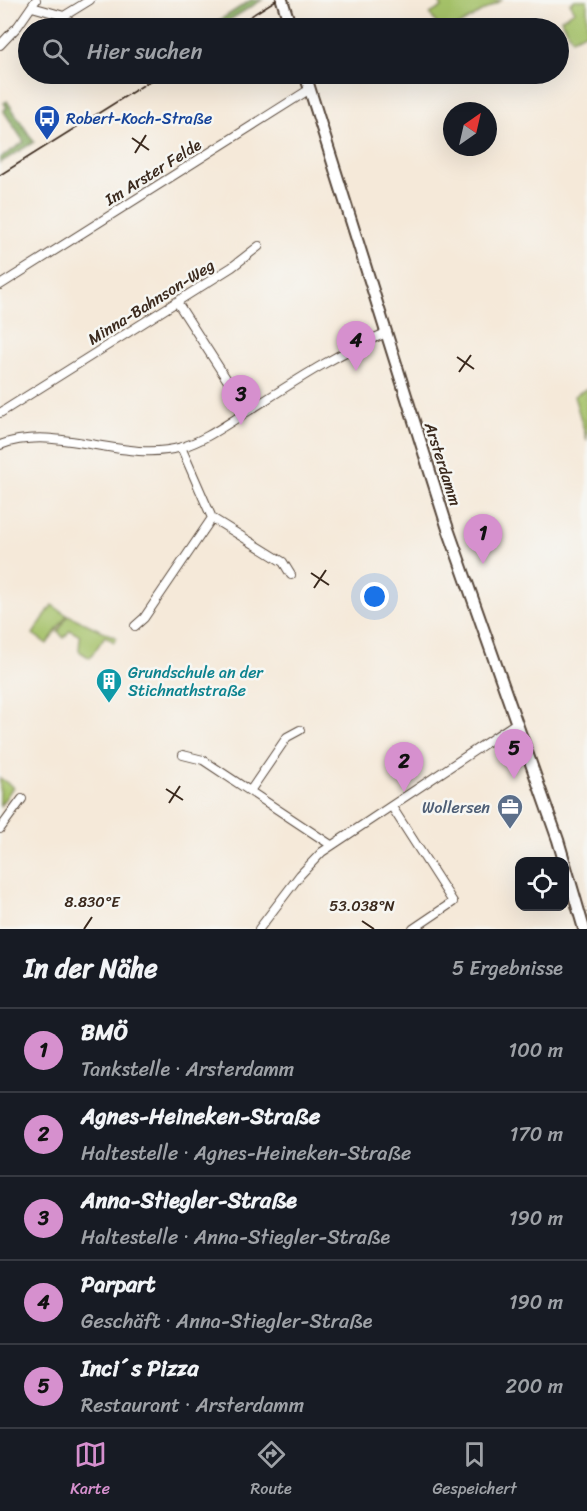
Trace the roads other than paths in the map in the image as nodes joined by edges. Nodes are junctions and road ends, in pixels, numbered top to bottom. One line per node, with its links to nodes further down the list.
1 (90, 0): 3 (street)
2 (282, 0): 5 (street)
3 (34, 3): 4 (street)
4 (22, 18)
5 (288, 18)
6 (18, 23): 7 (street)
7 (0, 45)
8 (308, 84): 9 (street, Arsterdamm)
9 (309, 89): 11 (street, Im Arster Felde); 13 (street, Arsterdamm)
10 (259, 246): 12 (street, Minna-Bahnson-Weg)
11 (0, 285)
12 (177, 302): 14 (street); 15 (street, Minna-Bahnson-Weg)
13 (386, 333): 14 (street); 21 (street, Arsterdamm)
14 (247, 411): 17 (street)
15 (0, 414)
16 (0, 445): 17 (street)
17 (181, 447): 18 (street)
18 (212, 518): 19 (street); 20 (street)
19 (291, 575)
20 (135, 626)
21 (516, 723): 26 (street); 31 (street, Arsterdamm)
22 (300, 730): 24 (street)
23 (183, 755): 24 (street)
24 (250, 791): 28 (street)
25 (22, 799): 27 (street)
26 (392, 807): 28 (street); 30 (street)
27 (0, 829)
28 (331, 845): 29 (street)
29 (259, 929)
30 (413, 929)
31 (584, 929)

